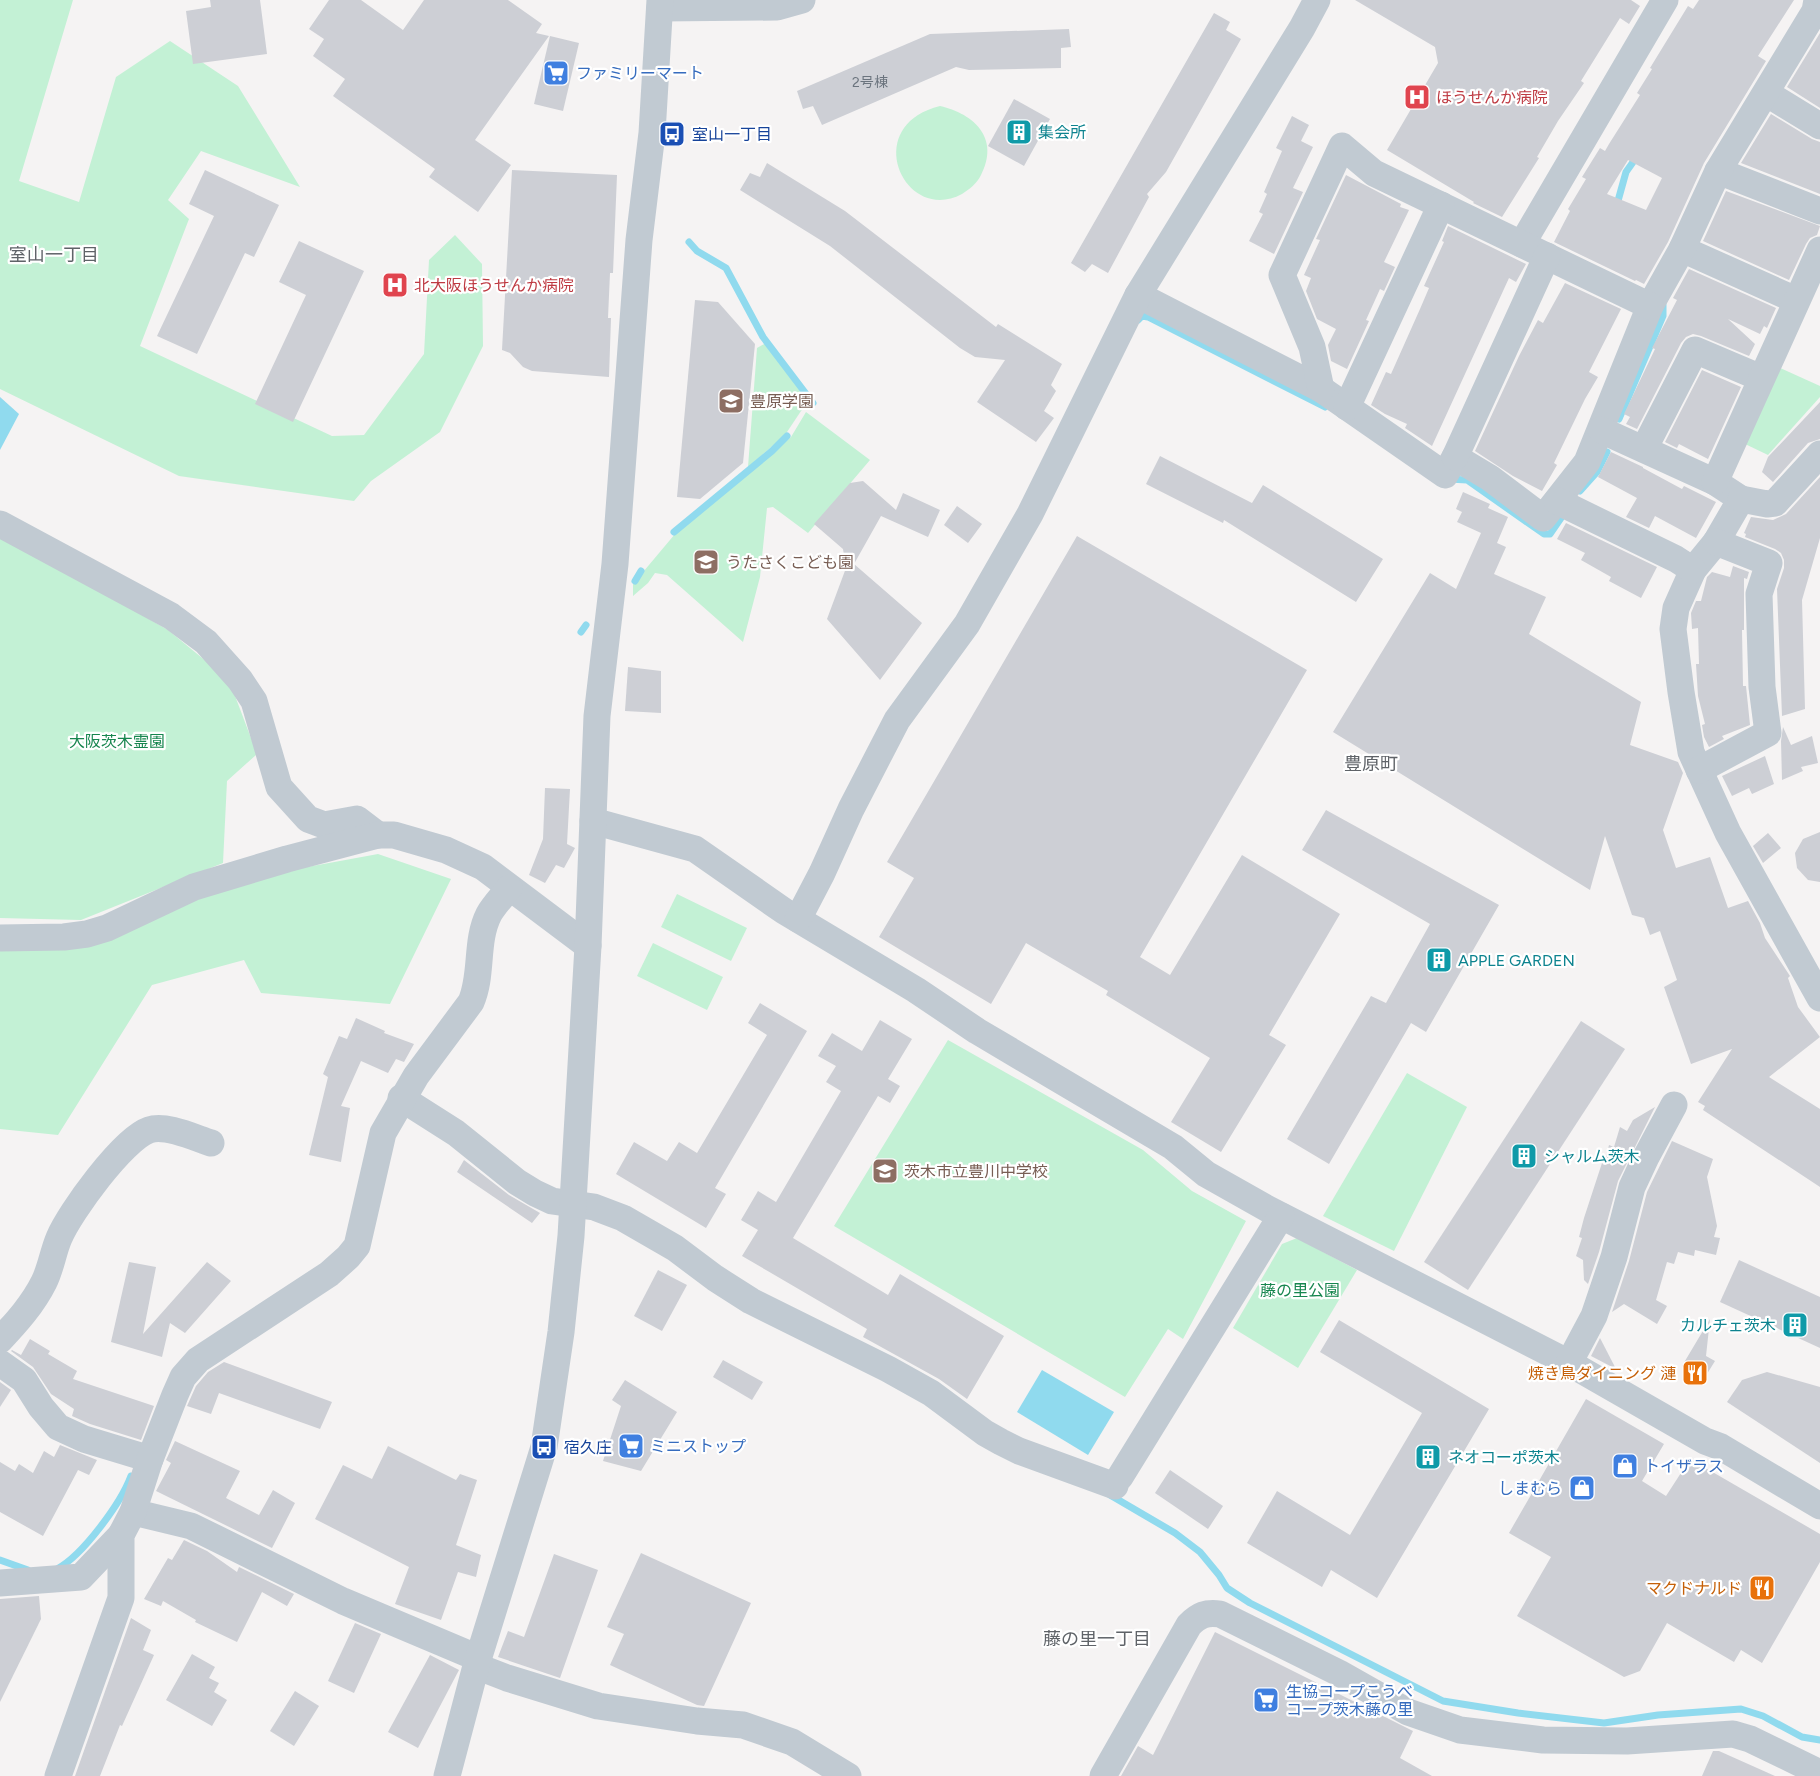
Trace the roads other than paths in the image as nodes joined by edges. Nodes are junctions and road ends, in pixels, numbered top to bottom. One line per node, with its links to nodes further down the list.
1 (802, 0): 4 (street)
2 (1317, 0): 15 (street)
3 (1664, 0): 11 (street)
4 (660, 4): 32 (street)
5 (1815, 17): 6 (street)
6 (1766, 93): 7 (street); 8 (street)
7 (1820, 126)
8 (1718, 171): 10 (street); 12 (street)
9 (1441, 205): 11 (street); 19 (street); 20 (street)
10 (1820, 211)
11 (1522, 244): 14 (street)
12 (1682, 249): 16 (street); 17 (street)
13 (1820, 250): 16 (street)
14 (1546, 256): 17 (street); 24 (street)
15 (1138, 295): 19 (street); 35 (street)
16 (1796, 300): 18 (street)
17 (1650, 306): 21 (street)
18 (1761, 378): 22 (street); 25 (street)
19 (1321, 389): 20 (street)
20 (1347, 407): 24 (street)
21 (1601, 430): 22 (street); 27 (street)
22 (1644, 449): 25 (street)
23 (1820, 454): 26 (street)
24 (1455, 457): 27 (street)
25 (1714, 482): 26 (street)
26 (1741, 499): 29 (street)
27 (1557, 501): 30 (street)
28 (0, 524): 33 (street)
29 (1716, 542): 30 (street); 31 (street)
30 (1693, 570): 31 (street)
31 (1699, 770): 38 (street)
32 (593, 821): 35 (street); 37 (street)
33 (378, 836): 34 (street); 36 (street)
34 (509, 888): 37 (street); 39 (street)
35 (798, 919): 43 (street)
36 (0, 938)
37 (588, 946): 42 (street)
38 (1820, 998)
39 (401, 1098): 42 (street); 47 (street)
40 (1674, 1105): 46 (street)
41 (211, 1143): 44 (street)
42 (573, 1204): 43 (street); 51 (street)
43 (1281, 1215): 46 (street)
44 (0, 1340)
45 (0, 1363): 47 (street)
46 (1569, 1363): 48 (street)
47 (150, 1459): 49 (street)
48 (1820, 1506)
49 (127, 1523): 50 (street); 51 (street); 53 (street)
50 (0, 1583)
51 (477, 1662): 54 (street); 55 (street)
52 (1820, 1773): 56 (street)
53 (58, 1776)
54 (447, 1776)
55 (848, 1776)
56 (1103, 1776)

